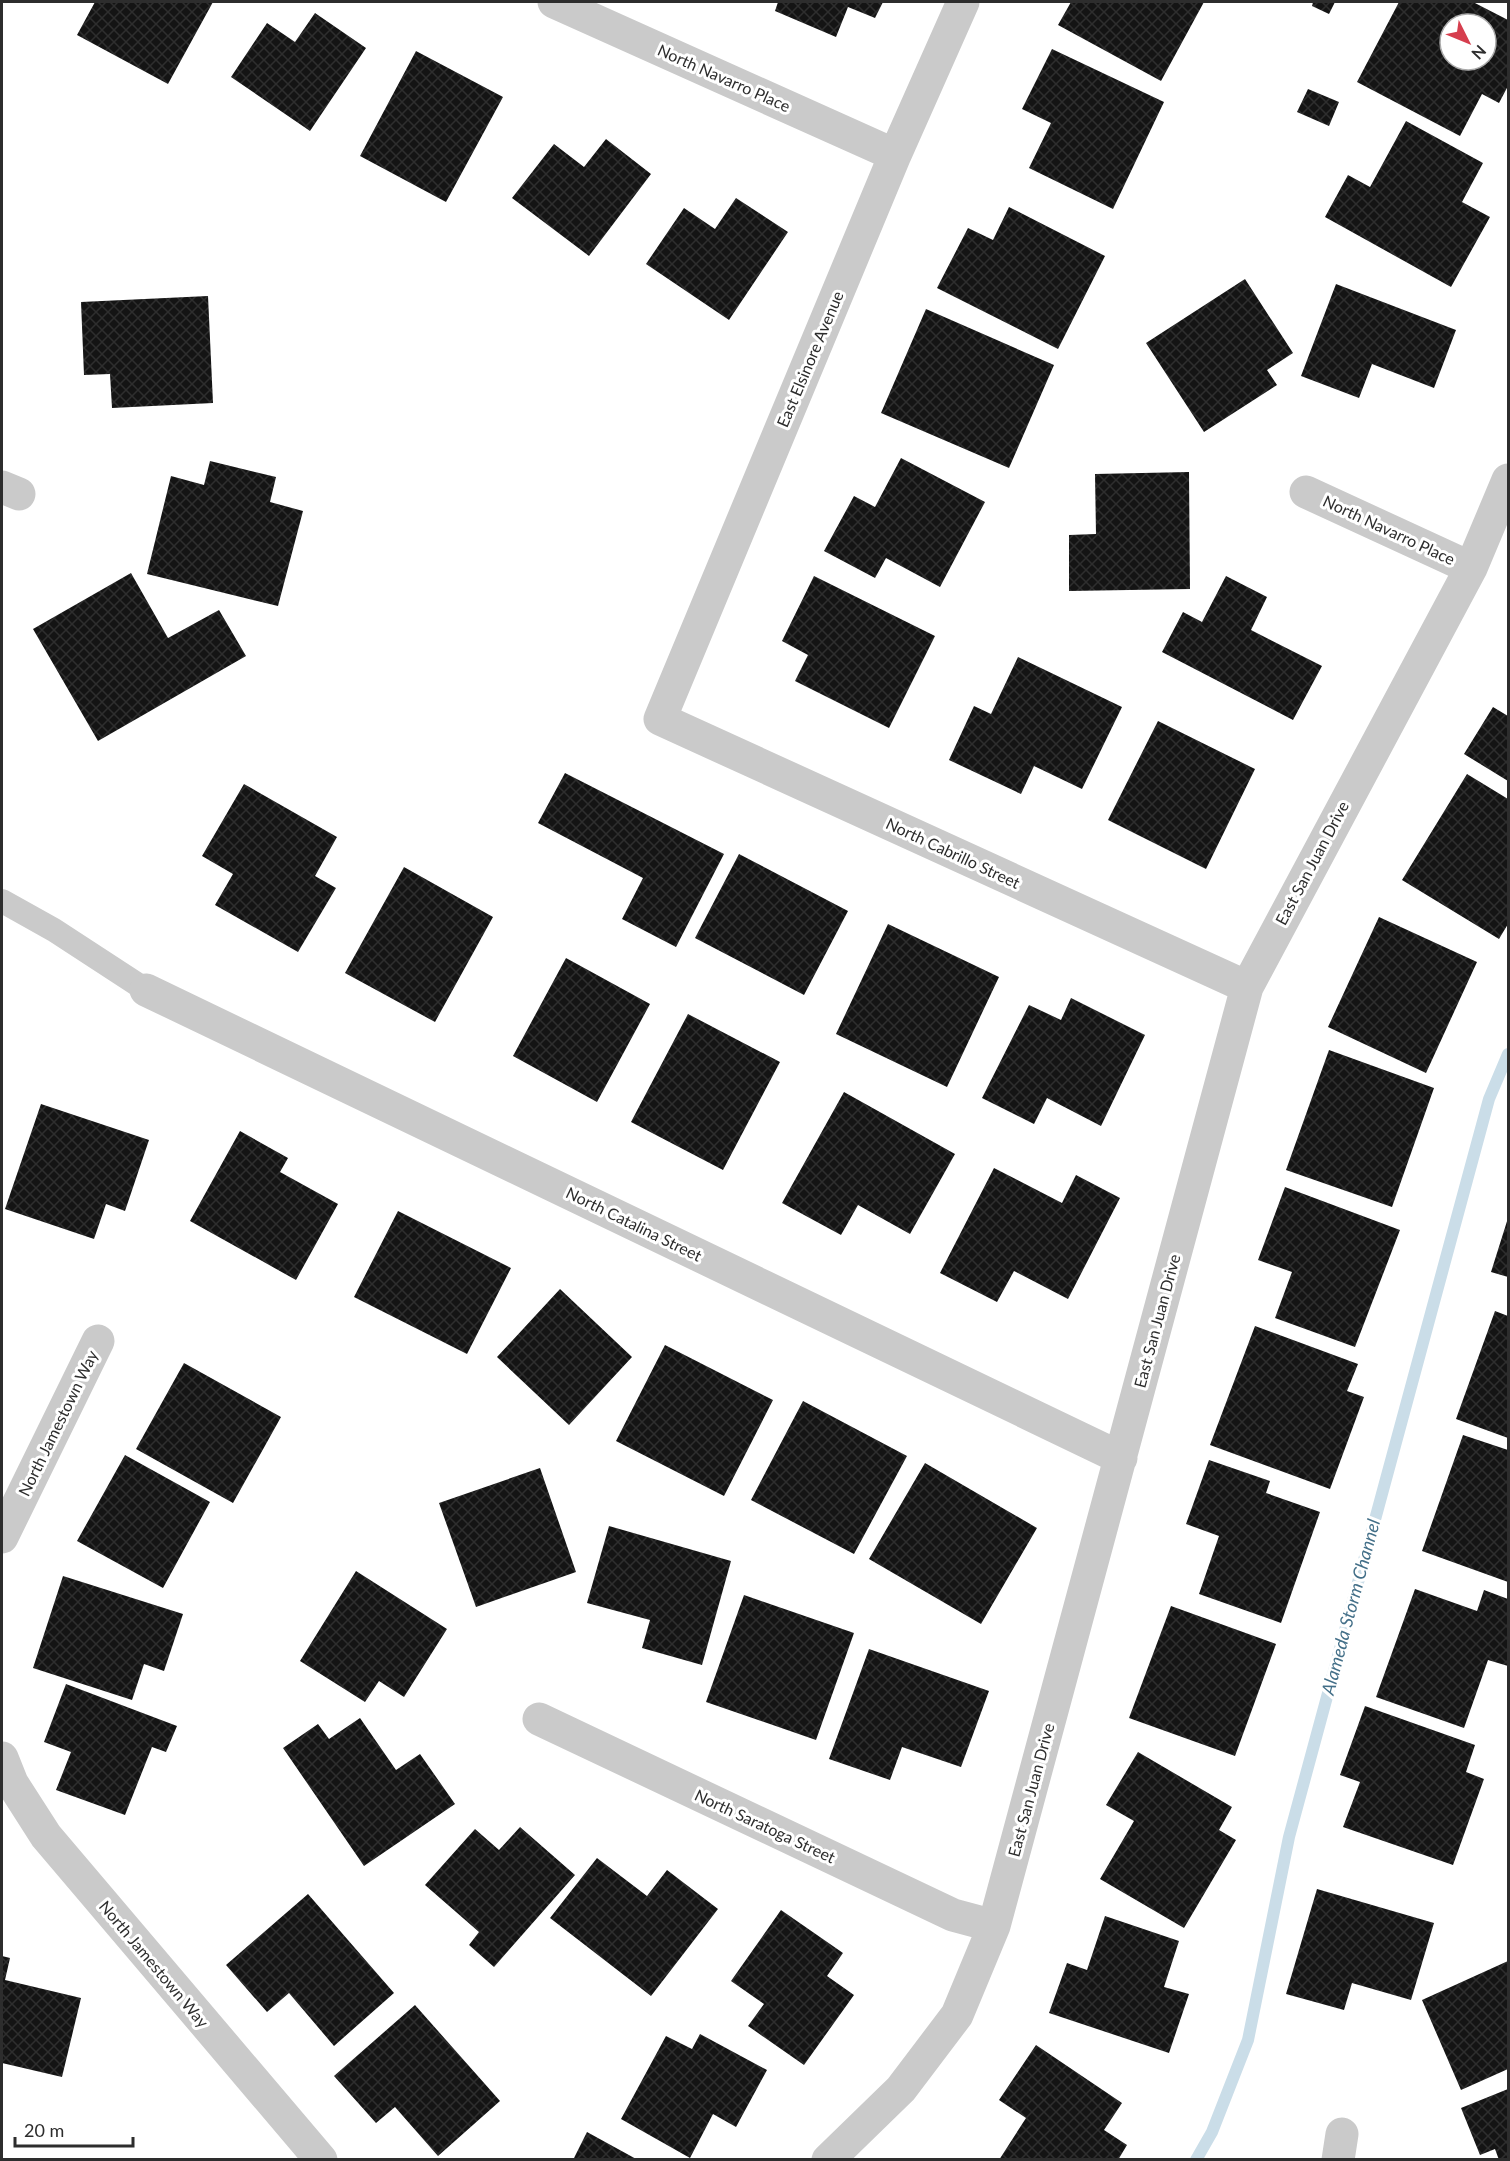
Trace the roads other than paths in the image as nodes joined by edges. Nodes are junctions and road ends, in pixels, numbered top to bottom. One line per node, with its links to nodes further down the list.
1 (554, 2): 3 (street, North Navarro Place)
2 (963, 2): 3 (street, East Elsinore Avenue)
3 (895, 155): 7 (street, East Elsinore Avenue)
4 (1509, 480): 6 (street, East San Juan Drive)
5 (1306, 492): 6 (street, North Navarro Place)
6 (1471, 568): 9 (street, East San Juan Drive)
7 (660, 719): 9 (street, North Cabrillo Street)
8 (2, 901): 10 (lane)
9 (1246, 987): 12 (street, East San Juan Drive)
10 (146, 990): 12 (street, North Catalina Street)
11 (98, 1341): 13 (street, North Jamestown Way)
12 (1121, 1458): 16 (street, East San Juan Drive)
13 (2, 1537)
14 (539, 1719): 16 (street, North Saratoga Street)
15 (2, 1758): 17 (street, North Jamestown Way)
16 (994, 1926): 18 (street, East San Juan Drive)
17 (321, 2160)
18 (828, 2160)

